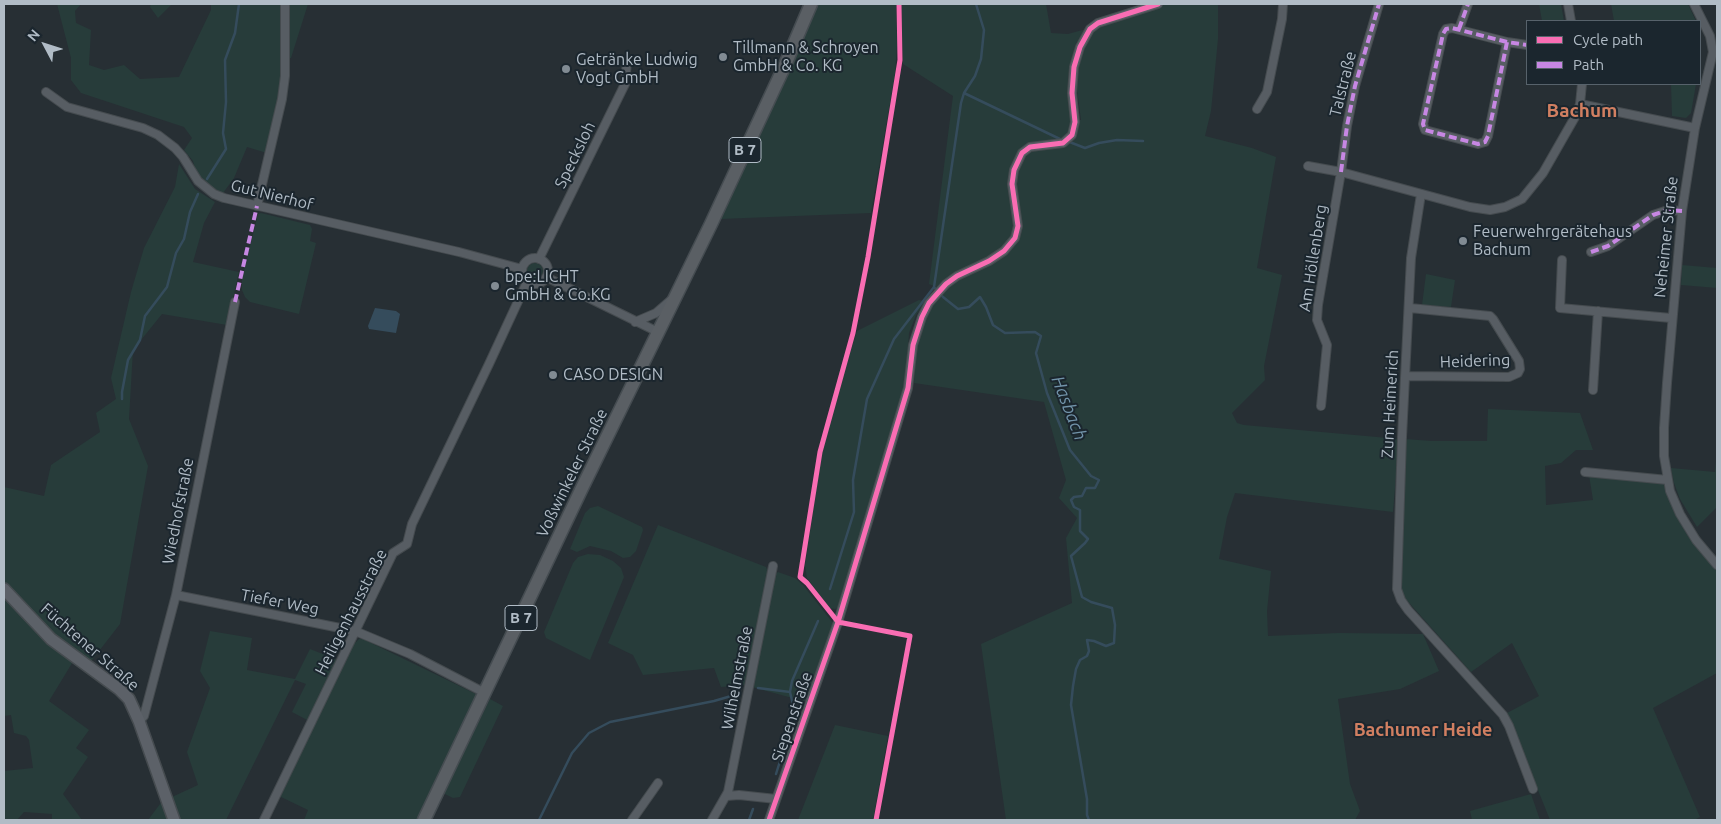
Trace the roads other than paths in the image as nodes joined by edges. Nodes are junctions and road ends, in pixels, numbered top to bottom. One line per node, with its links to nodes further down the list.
1 (285, 4): 22 (street)
2 (811, 4): 30 (main road, Voßwinkeler Straße / B 7)
3 (1158, 4): 52 (street, Siepenstraße)
4 (1283, 4): 17 (street)
5 (1379, 4): 20 (street, Talstraße)
6 (1468, 4): 10 (street)
7 (1568, 4): 9 (street)
8 (1694, 4): 18 (street, Neheimer Straße)
9 (1571, 20)
10 (1459, 29): 11 (street); 11 (street)
11 (1507, 42): 12 (street)
12 (1526, 44)
13 (627, 61): 25 (street, Specksloh)
14 (1582, 85): 16 (street)
15 (46, 92): 22 (street, Gut Nierhof)
16 (1580, 104): 18 (street); 21 (street)
17 (1257, 109)
18 (1695, 128): 23 (street, Neheimer Straße)
19 (1308, 166): 20 (street)
20 (1341, 172): 21 (street); 39 (street, Am Höllenberg)
21 (1421, 194): 32 (street, Zum Heimerich)
22 (257, 206): 27 (street, Gut Nierhof)
23 (1682, 211): 24 (street); 34 (street, Neheimer Straße)
24 (1591, 252)
25 (539, 259): 27 (street); 28 (street)
26 (1562, 260): 33 (street)
27 (522, 269): 29 (street)
28 (546, 277): 29 (street); 35 (street)
29 (527, 282): 46 (street, Heiligenhausstraße)
30 (676, 295): 35 (street); 36 (main road, Voßwinkeler Straße / B 7)
31 (235, 302): 45 (street, Wiedhofstraße)
32 (1410, 308): 37 (street, Zum Heimerich); 37 (street, Heidering)
33 (1598, 311): 34 (street); 38 (street)
34 (1671, 318): 41 (street, Neheimer Straße)
35 (635, 322): 36 (street)
36 (658, 332): 47 (main road, Voßwinkeler Straße / B 7)
37 (1406, 376): 50 (street, Zum Heimerich)
38 (1592, 390)
39 (1321, 406)
40 (1585, 472): 41 (street)
41 (1668, 480): 42 (street, Neheimer Straße)
42 (1717, 565)
43 (774, 566): 51 (street, Wilhelmstraße)
44 (4, 589): 48 (street, Füchtener Straße)
45 (176, 595): 46 (street, Tiefer Weg); 48 (street, Wiedhofstraße)
46 (355, 631): 47 (street, Tiefer Weg); 54 (street, Heiligenhausstraße)
47 (485, 693): 55 (main road, Voßwinkeler Straße / B 7)
48 (139, 722): 53 (street, Füchtener Straße)
49 (658, 783): 56 (street)
50 (1533, 789)
51 (727, 796): 52 (street); 57 (street, Wilhelmstraße)
52 (776, 799): 58 (street, Siepenstraße)
53 (174, 820)
54 (264, 820)
55 (424, 820)
56 (632, 820)
57 (712, 820)
58 (768, 820)

